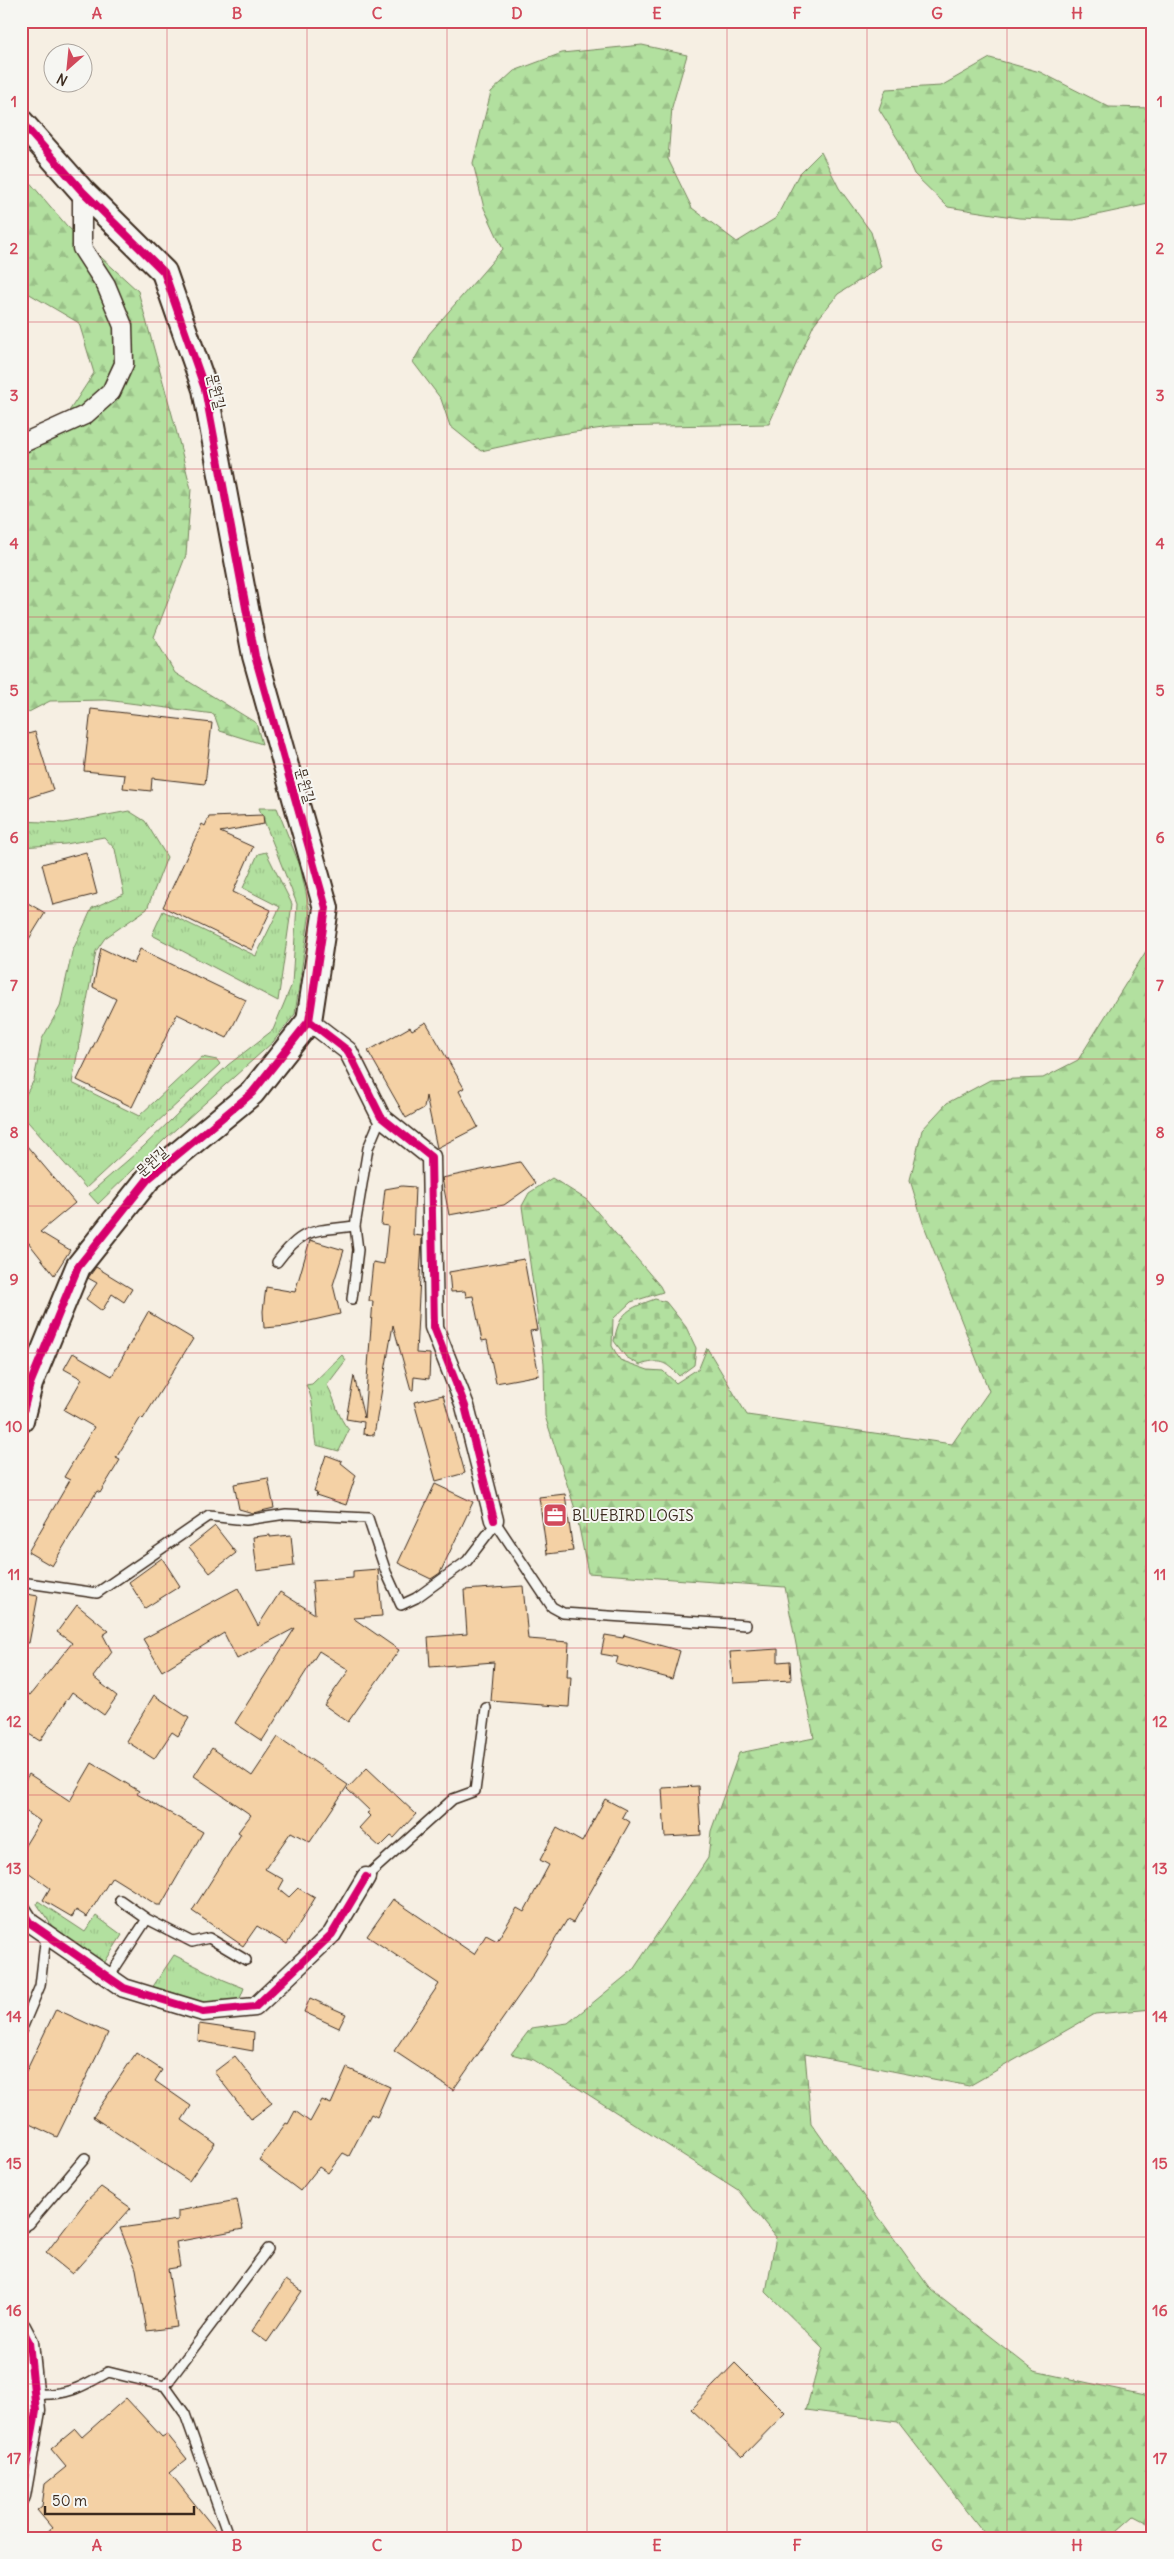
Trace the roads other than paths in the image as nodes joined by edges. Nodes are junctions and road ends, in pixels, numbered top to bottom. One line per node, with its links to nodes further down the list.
1 (21, 122): 2 (street, 문원길)
2 (82, 191): 3 (street); 4 (street, 문원길)
3 (21, 444)
4 (309, 1021): 5 (street); 9 (street, 문원길)
5 (381, 1117): 6 (lane); 10 (street)
6 (355, 1226): 7 (lane); 8 (lane)
7 (277, 1262)
8 (352, 1299)
9 (21, 1420)
10 (495, 1522): 11 (lane); 12 (lane)
11 (21, 1582)
12 (746, 1624)
13 (486, 1708): 14 (lane)
14 (366, 1877): 20 (street)
15 (120, 1900): 17 (lane)
16 (21, 1908): 18 (street)
17 (147, 1919): 19 (lane); 20 (lane)
18 (46, 1934): 20 (street); 21 (lane)
19 (246, 1960)
20 (109, 1977)
21 (21, 2031)
22 (85, 2158): 23 (lane)
23 (21, 2229)
24 (268, 2250): 26 (lane)
25 (21, 2327): 27 (street)
26 (165, 2386): 27 (lane); 29 (lane)
27 (34, 2394): 28 (street)
28 (21, 2496)
29 (229, 2538)

